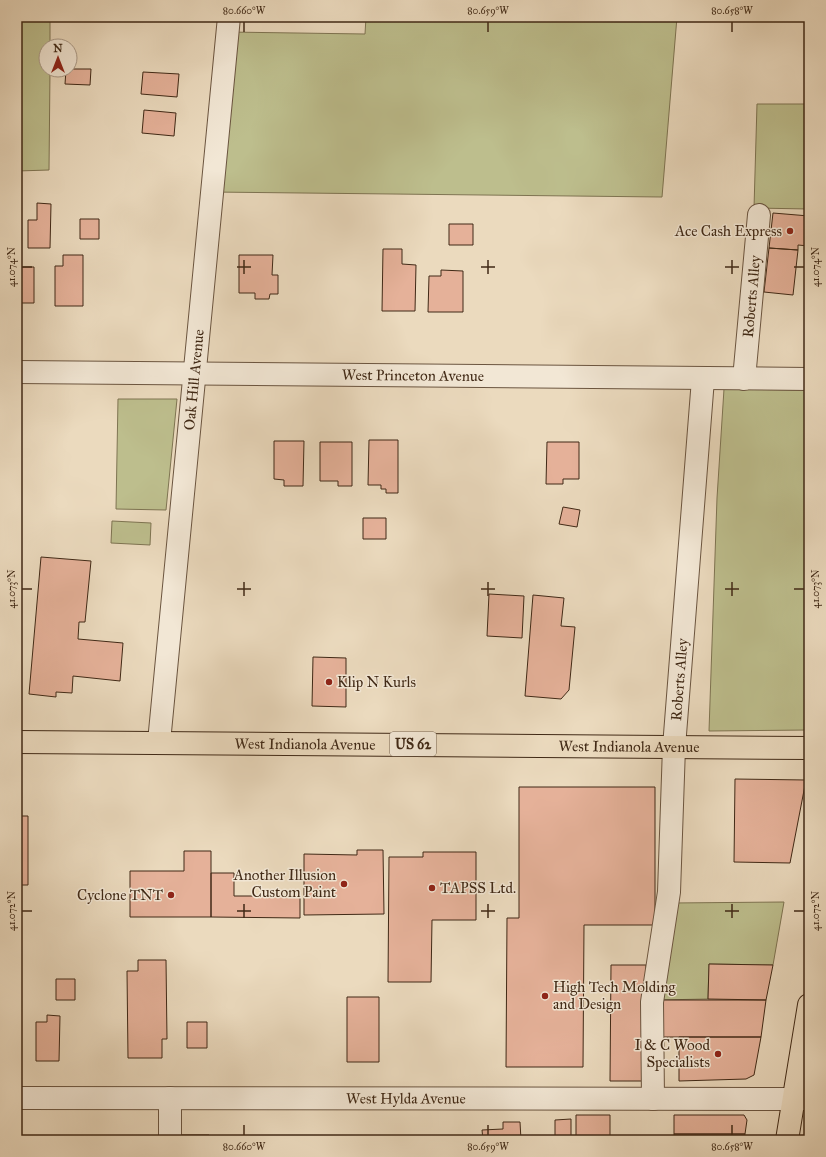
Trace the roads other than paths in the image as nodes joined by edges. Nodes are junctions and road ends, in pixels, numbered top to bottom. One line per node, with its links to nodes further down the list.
1 (229, 17): 4 (street, Oak Hill Avenue)
2 (759, 215): 6 (street, Roberts Alley)
3 (17, 372): 4 (street, West Princeton Avenue)
4 (194, 374): 5 (street, West Princeton Avenue); 9 (street, Oak Hill Avenue)
5 (703, 379): 6 (street, West Princeton Avenue); 10 (street, Roberts Alley)
6 (744, 379): 7 (street, West Princeton Avenue)
7 (809, 379)
8 (17, 742): 9 (main road, West Indianola Avenue / US 62)
9 (159, 742): 10 (main road, West Indianola Avenue / US 62)
10 (674, 747): 11 (main road, West Indianola Avenue / US 62); 15 (street, Roberts Alley)
11 (809, 748)
12 (809, 1005): 16 (main road)
13 (17, 1098): 14 (street, West Hylda Avenue)
14 (170, 1098): 15 (street, West Hylda Avenue); 17 (street)
15 (653, 1099): 16 (street, West Hylda Avenue)
16 (802, 1099): 18 (main road)
17 (170, 1140)
18 (787, 1140)

